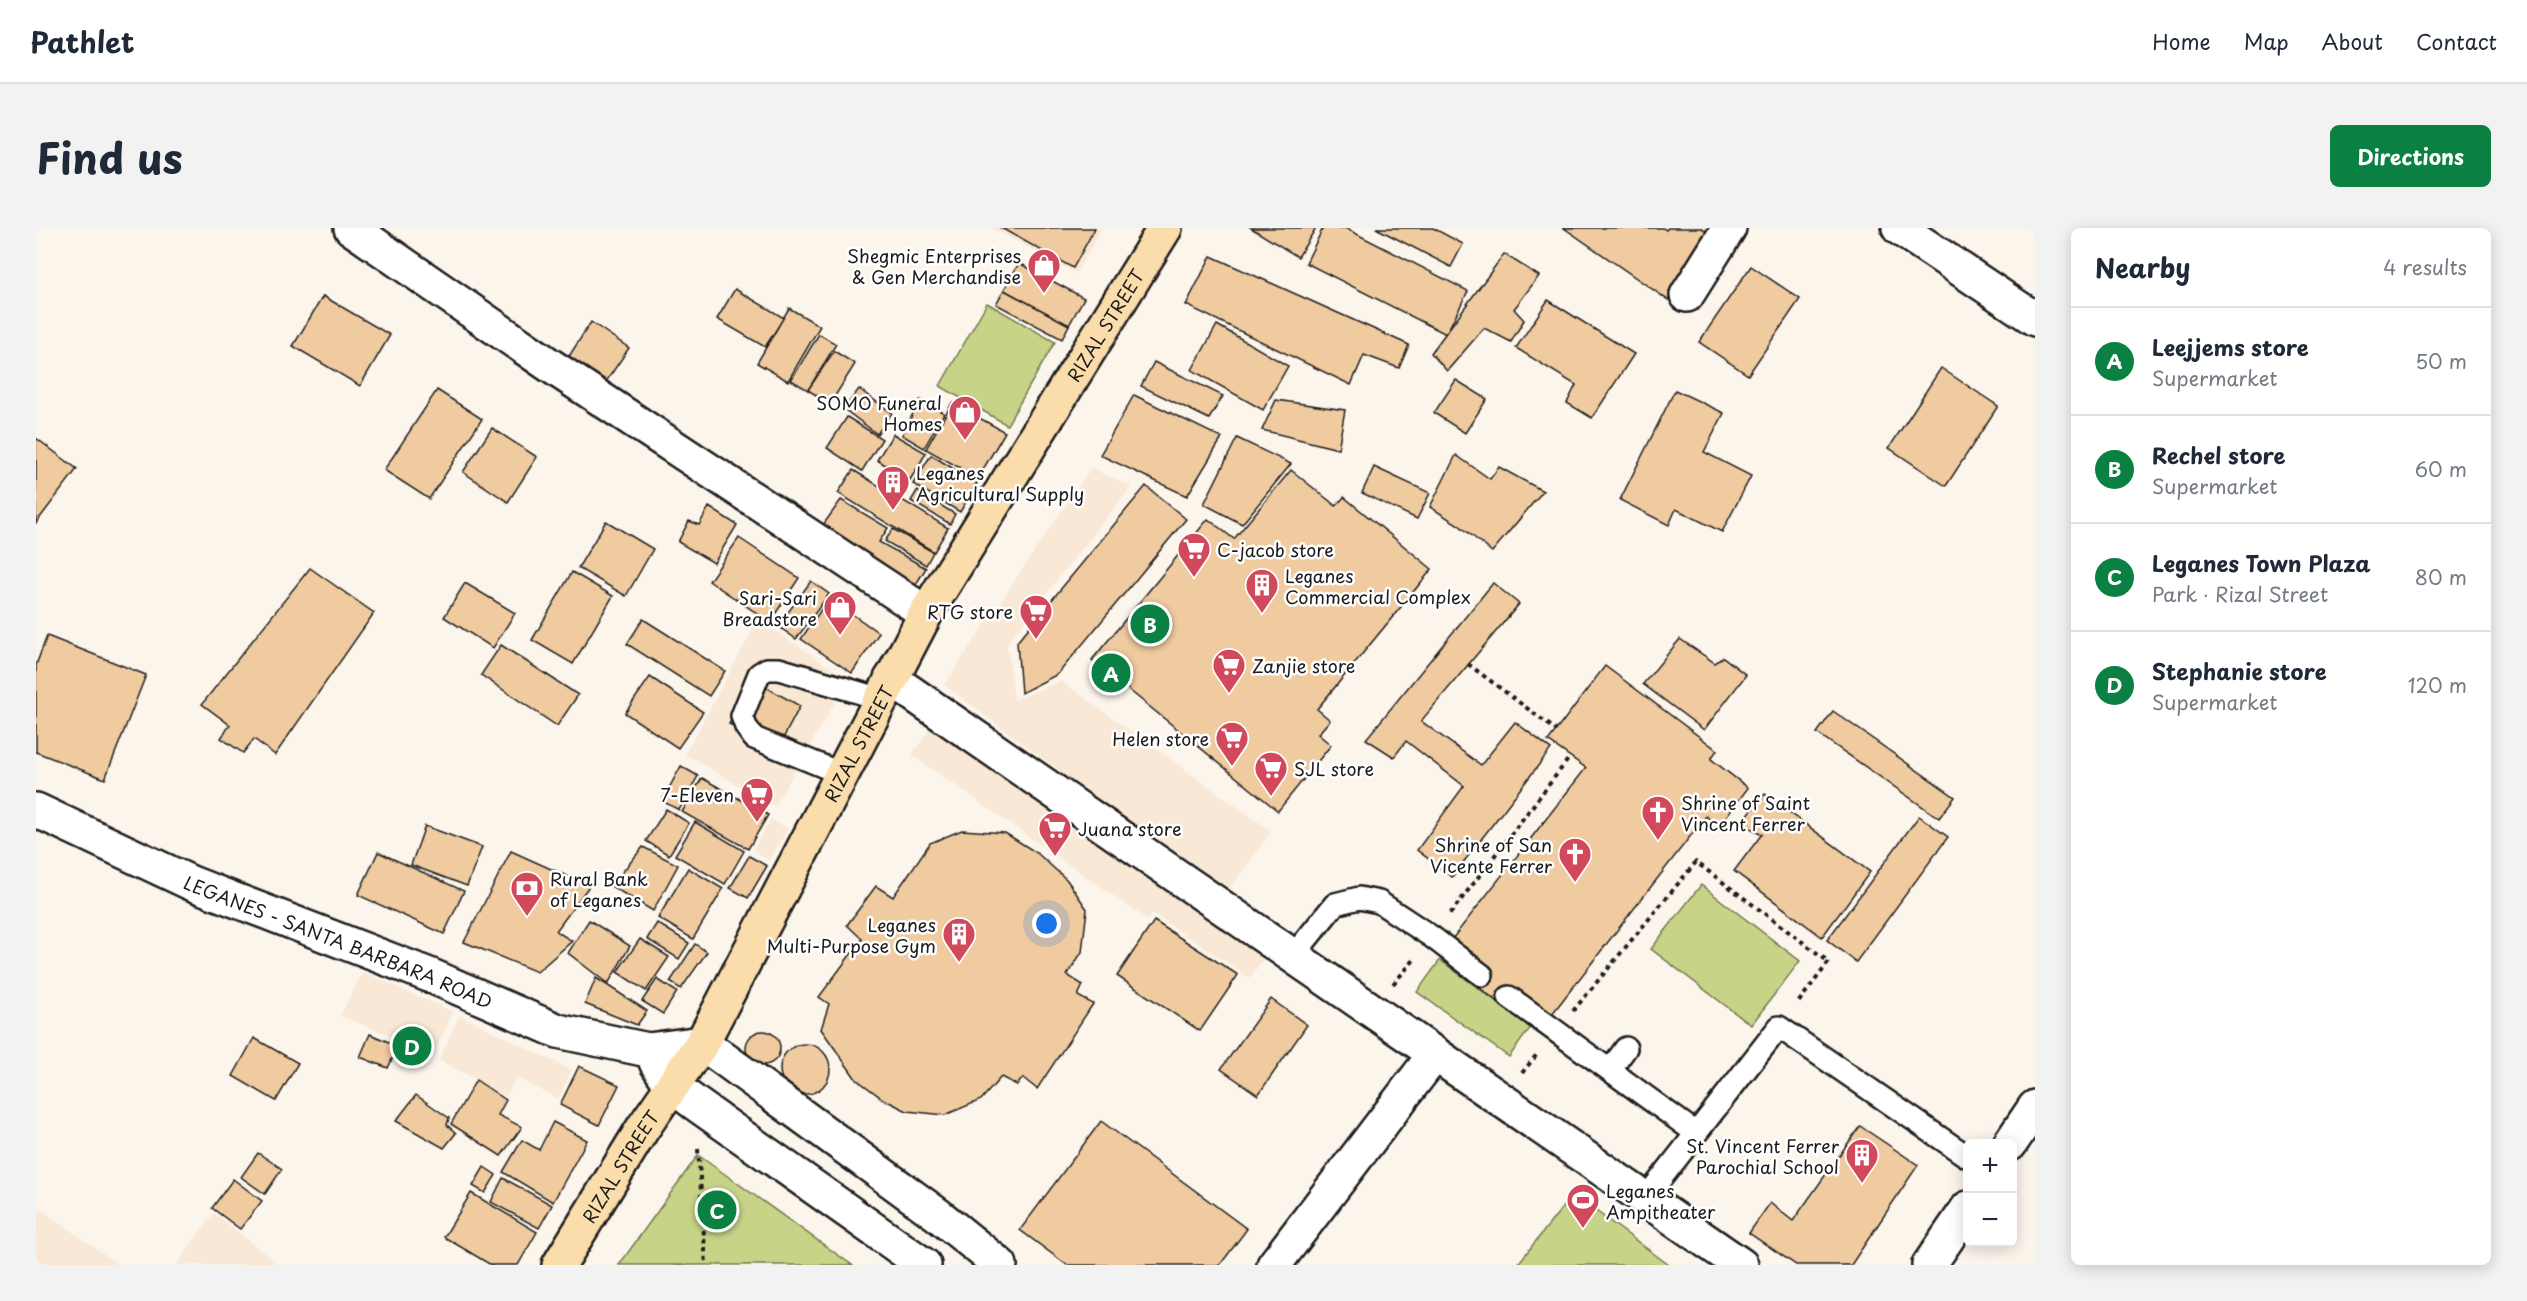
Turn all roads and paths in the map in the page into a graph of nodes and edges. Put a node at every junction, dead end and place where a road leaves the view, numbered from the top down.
1 (351, 228) edge
2 (1165, 228) edge
3 (1729, 228) edge
4 (1899, 228) edge
5 (1687, 295) dead end
6 (2035, 319) edge
7 (926, 613) junction
8 (1468, 664) dead end
9 (886, 689) junction
10 (1556, 730) dead end
11 (1570, 757) dead end
12 (842, 774) junction
13 (36, 810) edge
14 (1432, 937) junction
15 (1293, 956) junction
16 (1482, 975) dead end
17 (1509, 997) dead end
18 (1372, 1010) junction
19 (1779, 1027) junction
20 (1556, 1031) junction
21 (702, 1043) junction
22 (1626, 1048) dead end
23 (648, 1050) junction
24 (1435, 1054) junction
25 (1610, 1070) junction
26 (671, 1085) junction
27 (1500, 1099) junction
28 (2035, 1107) edge
29 (1696, 1133) junction
30 (2013, 1139) edge
31 (1963, 1153) edge
32 (698, 1155) dead end
33 (1645, 1199) junction
34 (1963, 1215) edge
35 (559, 1265) edge
36 (705, 1265) edge
37 (924, 1265) edge
38 (999, 1265) edge
39 (1274, 1265) edge
40 (1741, 1265) edge
41 (1929, 1265) edge

1 - 7 main road
2 - 7 main road, RIZAL STREET
3 - 5 main road
4 - 6 main road
7 - 9 main road, RIZAL STREET
8 - 10 path
9 - 12 main road, RIZAL STREET
9 - 12 lane
9 - 15 main road
11 - 14 path
12 - 21 main road, RIZAL STREET
13 - 23 main road, LEGANES - SANTA BARBARA ROAD
14 - 15 lane
14 - 16 lane
14 - 18 path
15 - 18 main road
17 - 20 lane
18 - 24 main road
19 - 20 path
19 - 29 lane
19 - 31 lane
20 - 25 lane
20 - 27 path
21 - 23 main road, LEGANES - SANTA BARBARA ROAD
21 - 26 main road, RIZAL STREET
21 - 38 main road
22 - 25 lane
23 - 26 main road
24 - 27 main road
24 - 39 main road
25 - 29 lane
26 - 35 main road, RIZAL STREET
26 - 37 main road
27 - 33 main road
28 - 30 main road
29 - 33 lane
32 - 36 path
33 - 40 main road
34 - 41 main road

